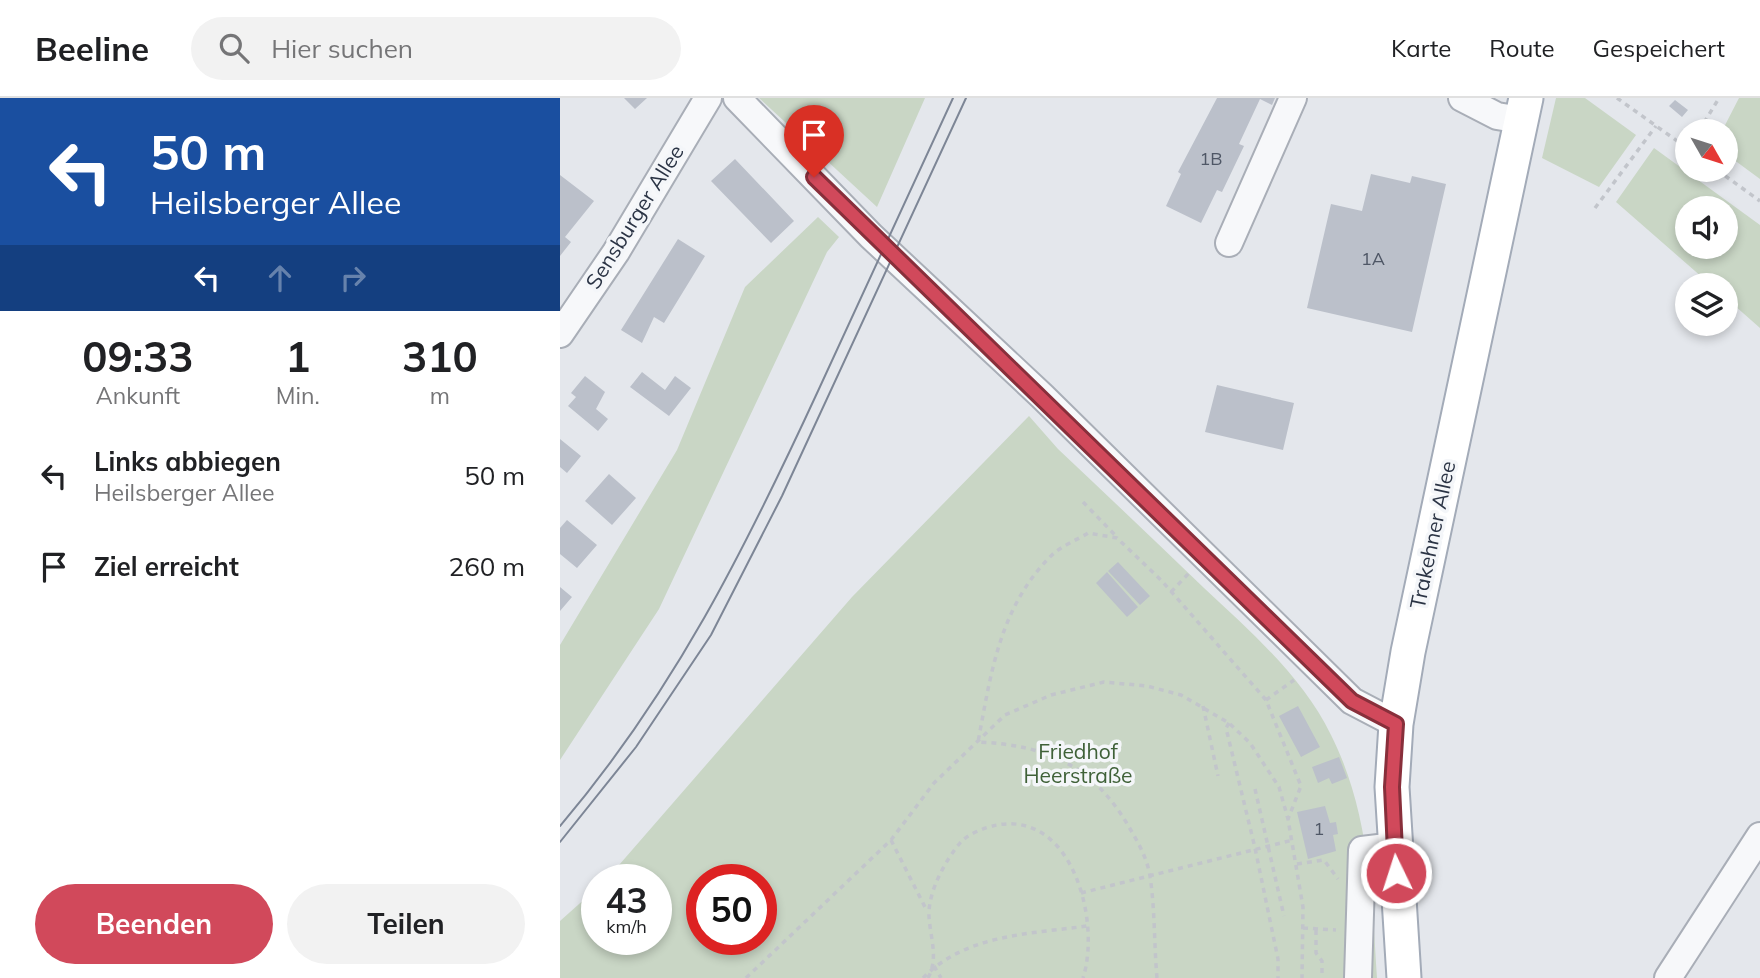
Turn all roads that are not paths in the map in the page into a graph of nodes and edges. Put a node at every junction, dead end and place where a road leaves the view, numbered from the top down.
1 (708, 98) edge
2 (737, 98) edge
3 (1293, 98) edge
4 (1462, 98) edge
5 (1524, 109) edge
6 (1229, 243) dead end
7 (560, 334) edge
8 (1396, 724) junction
9 (1760, 836) edge
10 (1395, 846) junction
11 (1358, 978) edge
12 (1404, 978) edge
13 (1668, 978) edge

1 - 7 street, Sensburger Allee
2 - 8 street
3 - 6 street
4 - 5 street
5 - 8 main road, Trakehner Allee
8 - 10 main road, Trakehner Allee
9 - 13 street
10 - 11 street
10 - 12 main road, Trakehner Allee

